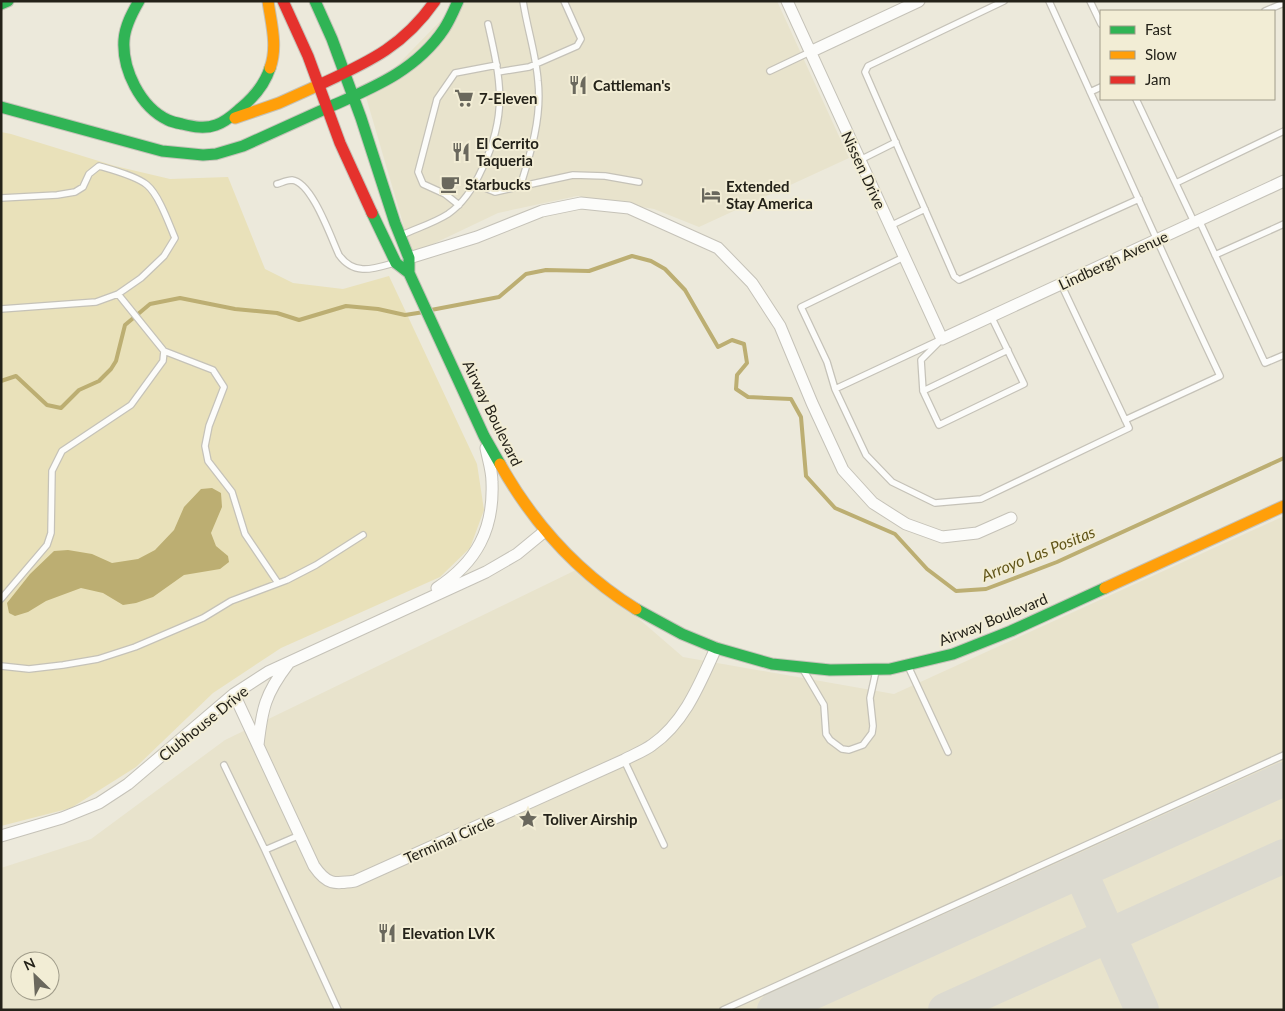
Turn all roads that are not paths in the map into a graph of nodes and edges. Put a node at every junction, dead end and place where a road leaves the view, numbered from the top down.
1 (8, 1) edge
2 (139, 1) edge
3 (268, 1) edge
4 (283, 1) edge
5 (315, 1) edge
6 (436, 1) edge
7 (458, 1) edge
8 (523, 1) edge
9 (564, 1) edge
10 (787, 1) edge
11 (919, 1) edge
12 (1004, 1) edge
13 (1049, 1) edge
14 (1090, 1) edge
15 (1284, 3) edge
16 (1, 4) edge
17 (1267, 10) edge
18 (1100, 22) edge
19 (488, 24) dead end
20 (810, 52) junction
21 (536, 64) junction
22 (497, 65) junction
23 (770, 71) dead end
24 (498, 72) junction
25 (344, 73) junction
26 (318, 85) junction
27 (1100, 87) edge
28 (1090, 92) junction
29 (353, 96) junction
30 (1136, 100) edge
31 (1, 107) edge
32 (327, 108) junction
33 (219, 124) junction
34 (1284, 131) edge
35 (896, 142) junction
36 (860, 160) junction
37 (1284, 181) edge
38 (639, 182) dead end
39 (1176, 183) junction
40 (277, 184) dead end
41 (475, 184) junction
42 (520, 187) junction
43 (1, 198) edge
44 (1139, 199) junction
45 (459, 205) junction
46 (925, 209) junction
47 (1197, 221) junction
48 (1284, 224) edge
49 (890, 226) junction
50 (400, 235) junction
51 (1156, 240) junction
52 (1215, 255) junction
53 (904, 257) junction
54 (408, 258) junction
55 (396, 263) junction
56 (409, 273) junction
57 (1061, 284) junction
58 (120, 297) junction
59 (1, 309) edge
60 (991, 316) junction
61 (942, 339) junction
62 (1008, 350) junction
63 (164, 351) junction
64 (1284, 355) edge
65 (835, 389) junction
66 (923, 391) junction
67 (1125, 420) junction
68 (484, 436) junction
69 (1284, 506) edge
70 (1011, 518) dead end
71 (545, 531) junction
72 (363, 535) dead end
73 (278, 583) junction
74 (1, 599) edge
75 (406, 608) junction
76 (716, 648) junction
77 (290, 661) junction
78 (908, 664) junction
79 (1, 666) edge
80 (802, 667) junction
81 (877, 669) junction
82 (234, 694) junction
83 (258, 745) junction
84 (948, 752) dead end
85 (1284, 755) edge
86 (624, 760) junction
87 (224, 765) dead end
88 (300, 835) junction
89 (1, 836) edge
90 (664, 845) dead end
91 (265, 850) junction
92 (338, 1010) edge
93 (723, 1010) edge

1 - 16 main road
2 - 33 main road
3 - 33 main road
4 - 26 main road, Airway Boulevard
5 - 25 main road, Airway Boulevard
6 - 25 main road
7 - 29 main road
8 - 21 lane
9 - 21 lane
10 - 20 street, Nissen Drive
11 - 20 street
12 - 35 lane
13 - 28 lane
14 - 18 lane
15 - 17 lane
19 - 22 lane
20 - 23 lane
20 - 36 street, Nissen Drive
21 - 24 lane
21 - 42 lane
22 - 24 lane
22 - 45 lane
24 - 41 lane
25 - 26 main road
25 - 29 main road, Airway Boulevard
26 - 32 main road, Airway Boulevard
26 - 33 main road
27 - 28 lane
28 - 44 lane
29 - 32 main road
29 - 50 main road, Airway Boulevard
30 - 39 lane
31 - 32 main road
32 - 55 main road, Airway Boulevard
34 - 39 lane
35 - 36 lane
35 - 46 lane
36 - 49 street, Nissen Drive
37 - 47 street, Lindbergh Avenue
38 - 42 lane
39 - 47 lane
40 - 55 lane
41 - 42 lane
41 - 45 lane
43 - 58 lane
44 - 46 lane
44 - 51 lane
45 - 50 lane
46 - 49 lane
47 - 51 street, Lindbergh Avenue
47 - 52 lane
48 - 52 lane
49 - 53 street, Nissen Drive
50 - 54 main road, Airway Boulevard
51 - 57 street, Lindbergh Avenue
51 - 67 lane
52 - 64 lane
53 - 61 street, Nissen Drive
53 - 65 lane
54 - 56 main road, Airway Boulevard
54 - 70 street
55 - 56 main road, Airway Boulevard
56 - 68 main road, Airway Boulevard
57 - 60 street, Lindbergh Avenue
57 - 67 lane
58 - 59 lane
58 - 63 lane
60 - 61 street, Lindbergh Avenue
60 - 62 lane
61 - 65 lane
61 - 66 lane
62 - 66 lane
62 - 66 lane
63 - 73 lane
63 - 74 lane
65 - 67 lane
68 - 71 main road, Airway Boulevard
68 - 75 street, Clubhouse Drive
69 - 78 main road, Airway Boulevard
71 - 75 street, Clubhouse Drive
71 - 76 main road, Airway Boulevard
72 - 73 lane
73 - 79 lane
75 - 77 street, Clubhouse Drive
76 - 80 main road, Airway Boulevard
76 - 86 street, Terminal Circle
77 - 82 street, Clubhouse Drive
77 - 83 street
78 - 81 main road, Airway Boulevard
78 - 84 lane
80 - 81 main road, Airway Boulevard
80 - 81 lane
82 - 83 street, Terminal Circle
82 - 89 street, Clubhouse Drive
83 - 88 street, Terminal Circle
85 - 93 lane
86 - 88 street, Terminal Circle
86 - 90 lane
87 - 91 lane
88 - 91 lane
91 - 92 lane

